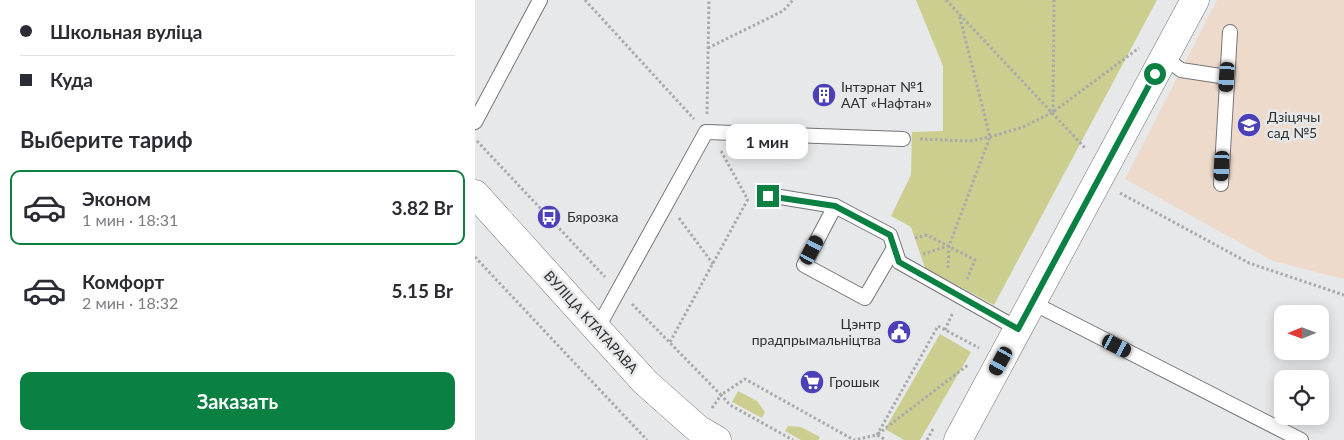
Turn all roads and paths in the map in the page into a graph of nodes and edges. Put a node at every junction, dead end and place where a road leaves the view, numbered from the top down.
1 (540, 0) edge
2 (585, 0) edge
3 (709, 0) edge
4 (793, 0) edge
5 (946, 0) edge
6 (1054, 0) edge
7 (1195, 0) edge
8 (958, 13) junction
9 (1230, 32) dead end
10 (709, 48) junction
11 (1153, 52) junction
12 (1227, 77) junction
13 (1053, 112) junction
14 (475, 122) edge
15 (706, 132) junction
16 (990, 137) junction
17 (475, 138) edge
18 (903, 139) joint
19 (1086, 150) dead end
20 (1221, 184) dead end
21 (1119, 192) dead end
22 (475, 194) edge
23 (768, 196) joint
24 (748, 200) junction
25 (667, 202) junction
26 (835, 206) junction
27 (949, 246) dead end
28 (894, 248) junction
29 (475, 257) edge
30 (713, 264) junction
31 (618, 290) junction
32 (1344, 295) edge
33 (1033, 303) junction
34 (597, 329) junction
35 (1018, 329) junction
36 (670, 342) junction
37 (979, 348) dead end
38 (971, 363) dead end
39 (721, 395) junction
40 (877, 435) junction
41 (647, 440) edge
42 (715, 440) edge
43 (793, 440) edge
44 (854, 440) edge
45 (886, 440) edge
46 (958, 440) edge
47 (1301, 440) edge

1 - 14 lane
2 - 15 path
3 - 10 path
4 - 10 path
5 - 8 path
6 - 13 path
7 - 11 street
8 - 13 path
8 - 16 path
9 - 12 lane
10 - 15 path
11 - 12 lane
11 - 13 path
11 - 33 street
12 - 20 lane
13 - 16 path
13 - 19 path
15 - 18 lane
15 - 24 path
15 - 25 lane
16 - 18 path
16 - 27 path
17 - 31 path
21 - 32 path
22 - 34 street, ВУЛІЦА КТАТАРАВА
23 - 24 path
23 - 26 lane
24 - 30 path
25 - 30 path
25 - 31 lane
26 - 28 lane
26 - 28 lane
28 - 35 lane
29 - 41 path
30 - 36 path
31 - 34 lane
31 - 36 path
33 - 35 street
33 - 47 lane
34 - 42 street, ВУЛІЦА КТАТАРАВА
35 - 46 street
36 - 39 path
37 - 40 path
38 - 40 path
39 - 43 path
39 - 44 path
40 - 44 path
40 - 45 path

